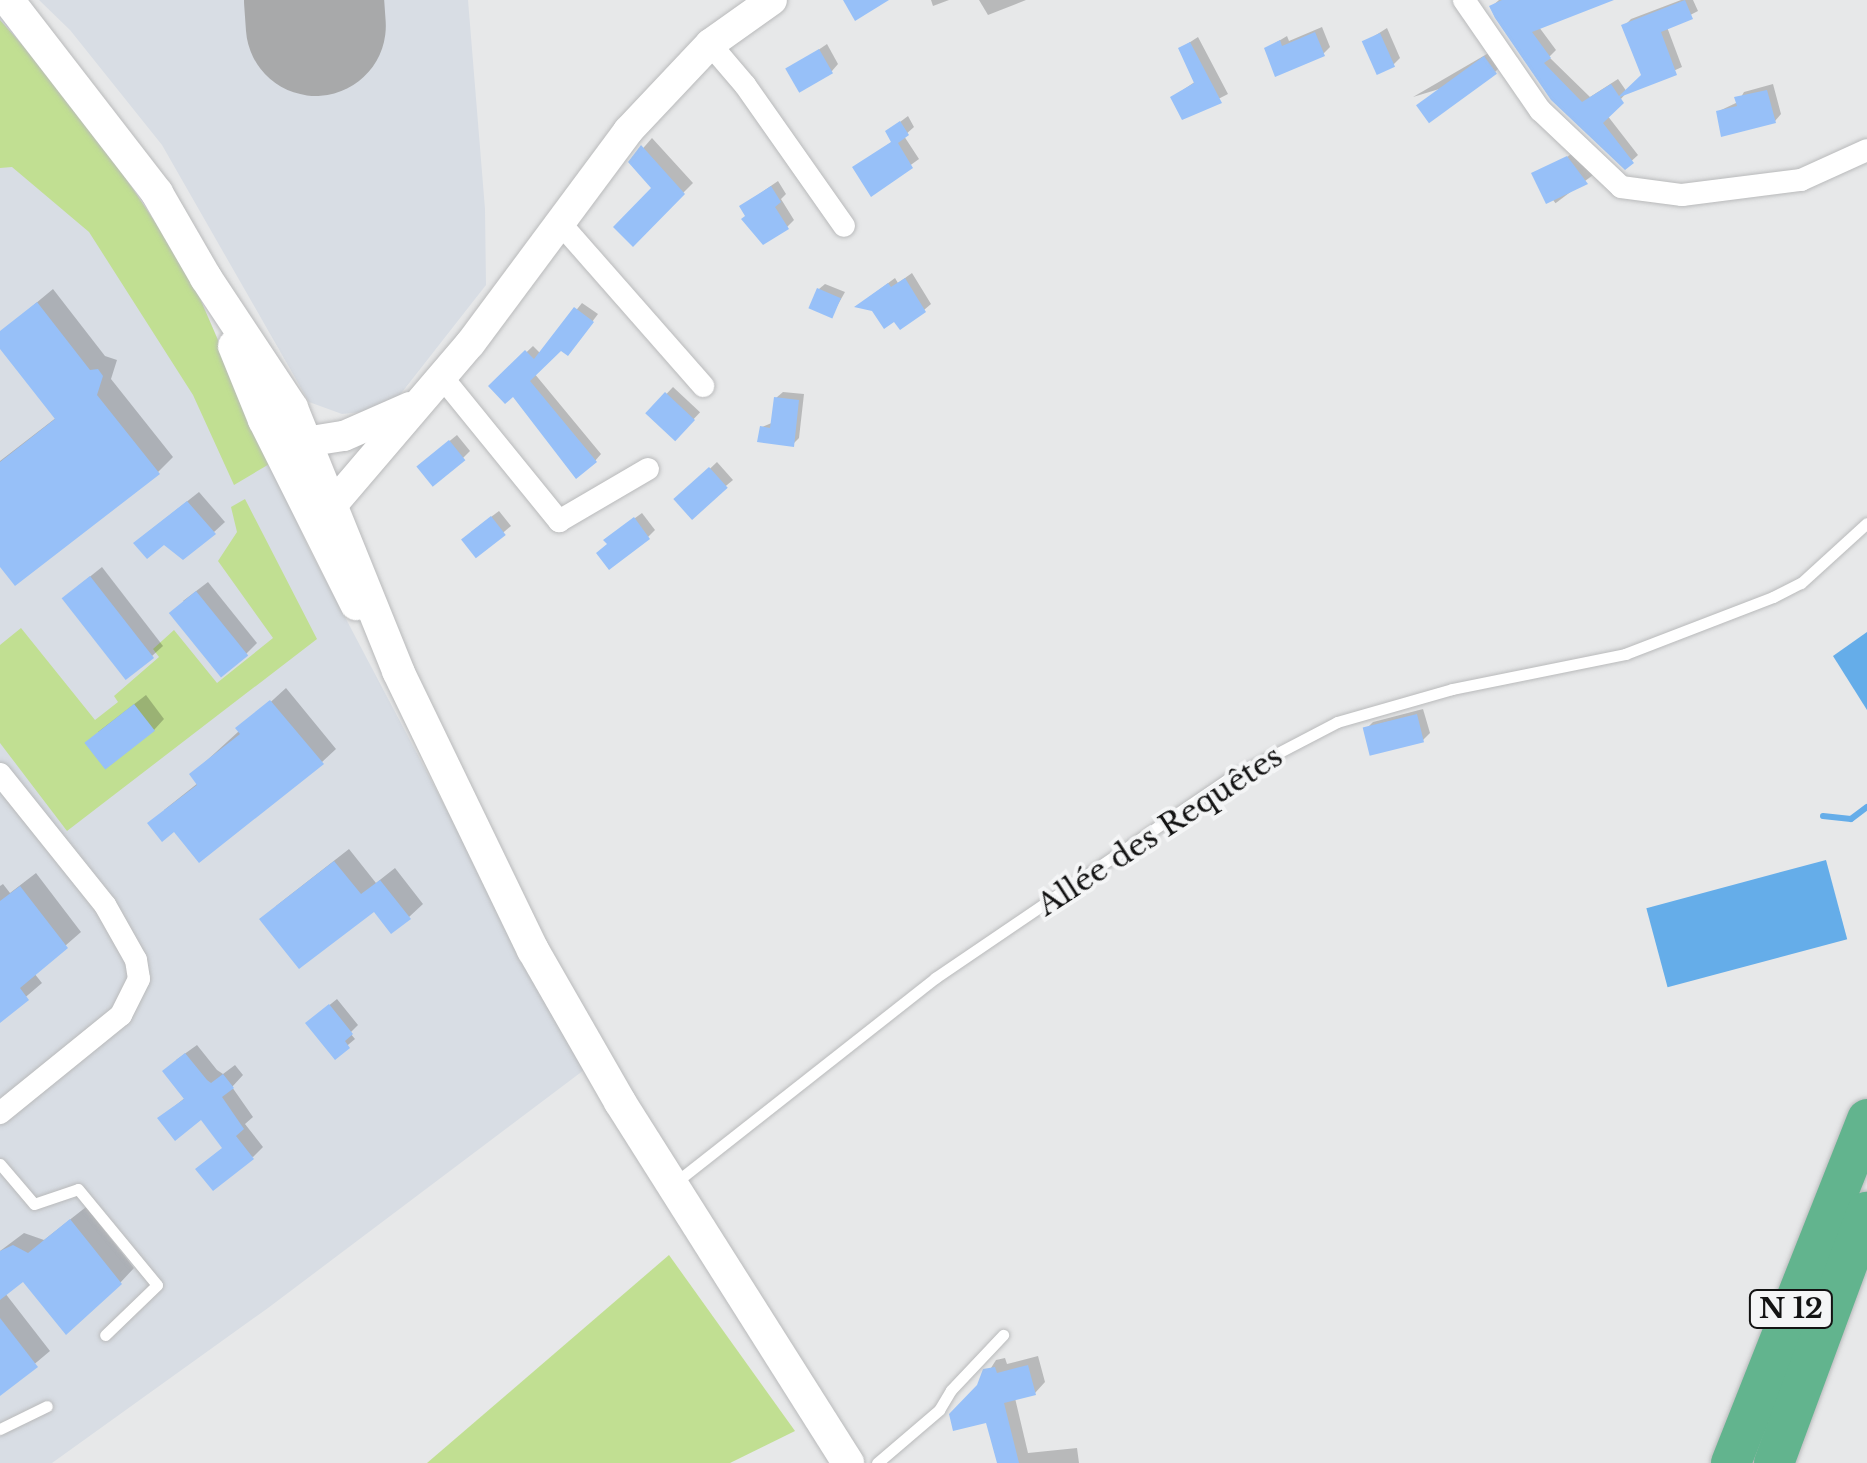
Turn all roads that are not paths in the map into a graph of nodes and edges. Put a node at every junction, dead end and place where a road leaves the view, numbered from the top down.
1 (772, 0) edge
2 (1464, 0) edge
3 (11, 8) edge
4 (710, 44) junction
5 (1867, 150) edge
6 (560, 223) junction
7 (844, 226) dead end
8 (206, 278) junction
9 (442, 377) junction
10 (703, 386) dead end
11 (418, 404) junction
12 (272, 436) junction
13 (305, 442) junction
14 (648, 470) dead end
15 (334, 503) junction
16 (1867, 523) edge
17 (398, 671) junction
18 (0, 774) edge
19 (0, 1113) edge
20 (1867, 1119) edge
21 (0, 1164) edge
22 (673, 1185) junction
23 (1867, 1212) edge
24 (1003, 1335) dead end
25 (105, 1336) dead end
26 (47, 1406) dead end
27 (0, 1429) edge
28 (848, 1463) edge
29 (877, 1463) edge
30 (1731, 1463) edge
31 (1774, 1463) edge

1 - 4 street
2 - 5 street
3 - 8 main road
4 - 6 street
4 - 7 street
6 - 9 street
6 - 10 street
8 - 12 main road
8 - 13 main road
9 - 11 street
9 - 14 street
11 - 13 street
11 - 15 street
12 - 15 main road
12 - 17 main road
13 - 15 main road
15 - 17 main road
16 - 22 lane, Allée des Requêtes
17 - 22 main road
18 - 19 street
20 - 30 highway, N 12
21 - 25 lane
22 - 28 main road
23 - 31 highway, N 12
24 - 29 lane
26 - 27 lane

